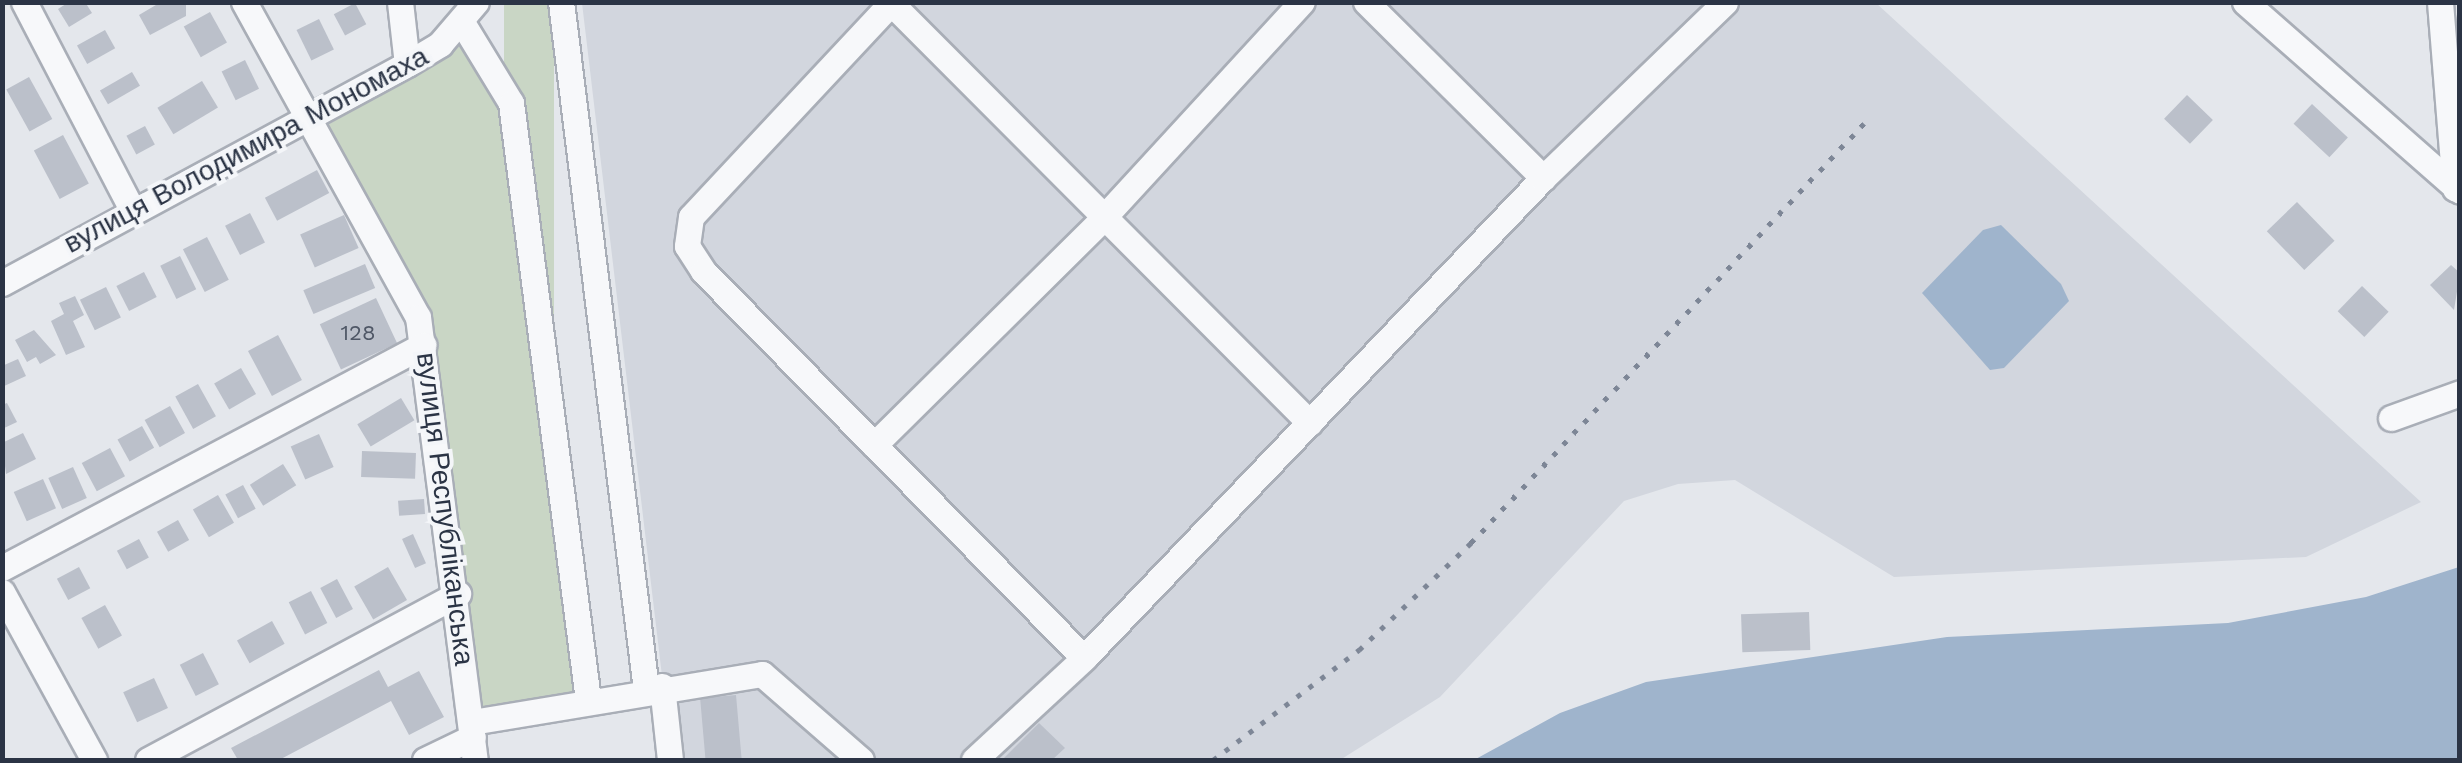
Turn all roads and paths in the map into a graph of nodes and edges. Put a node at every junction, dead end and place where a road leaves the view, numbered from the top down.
1 (24, 2) edge
2 (244, 2) edge
3 (400, 2) edge
4 (561, 2) edge
5 (1302, 2) edge
6 (1366, 2) edge
7 (1725, 2) edge
8 (2245, 2) edge
9 (2440, 2) edge
10 (892, 3) edge
11 (469, 13) edge
12 (407, 64) junction
13 (306, 117) junction
14 (1543, 178) junction
15 (2457, 189) edge
16 (133, 211) junction
17 (1104, 217) junction
18 (2, 282) edge
19 (424, 345) junction
20 (2460, 393) edge
21 (2390, 418) dead end
22 (1310, 423) junction
23 (874, 445) junction
24 (2, 568) edge
25 (2, 592) edge
26 (458, 594) junction
27 (1084, 658) junction
28 (654, 688) junction
29 (588, 700) junction
30 (473, 740) edge
31 (94, 760) edge
32 (148, 760) edge
33 (425, 760) edge
34 (670, 760) edge
35 (861, 760) edge
36 (974, 760) edge

1 - 16 street
2 - 13 street, вулиця Республіканська
3 - 12 street
4 - 28 street
5 - 17 street
6 - 14 street
7 - 14 street
8 - 15 street
9 - 15 street
10 - 17 street
10 - 23 street
11 - 12 street, вулиця Володимира Мономаха
11 - 29 street
12 - 13 street, вулиця Володимира Мономаха
13 - 16 street, вулиця Володимира Мономаха
13 - 19 street, вулиця Республіканська
14 - 22 street
16 - 18 street, вулиця Володимира Мономаха
17 - 22 street
17 - 23 street
19 - 24 street
19 - 26 street, вулиця Республіканська
20 - 21 street
22 - 27 street
23 - 27 street
25 - 31 street
26 - 30 street, вулиця Республіканська
26 - 32 street
27 - 36 street
28 - 29 street
28 - 34 street
28 - 35 street
29 - 30 street
30 - 33 street

